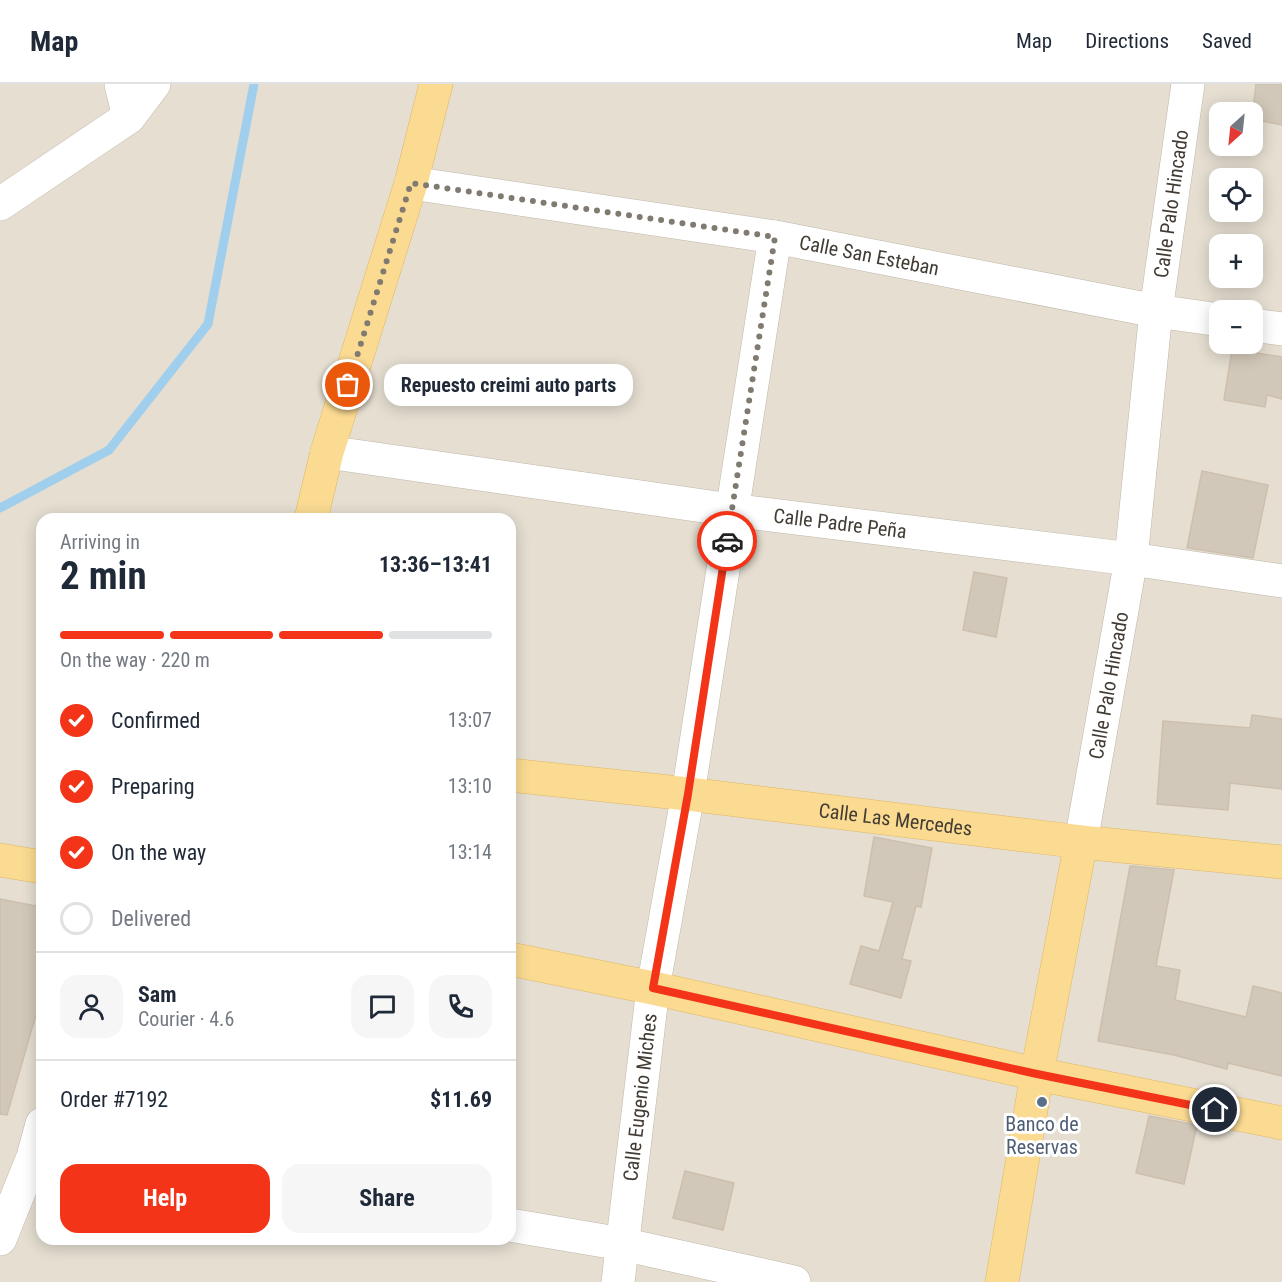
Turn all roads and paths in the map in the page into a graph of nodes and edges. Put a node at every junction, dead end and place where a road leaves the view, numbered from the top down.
1 (121, 84) edge
2 (154, 84) edge
3 (436, 84) edge
4 (1188, 84) edge
5 (129, 117) junction
6 (411, 183) junction
7 (0, 204) edge
8 (775, 237) junction
9 (1156, 311) junction
10 (1209, 318) edge
11 (1263, 326) edge
12 (1282, 329) edge
13 (327, 452) junction
14 (732, 510) junction
15 (312, 513) edge
16 (1131, 559) junction
17 (1282, 581) edge
18 (516, 776) edge
19 (688, 794) junction
20 (1081, 843) junction
21 (0, 860) edge
22 (1282, 862) edge
23 (36, 866) edge
24 (516, 960) edge
25 (653, 988) junction
26 (1037, 1074) junction
27 (1282, 1124) edge
28 (36, 1162) edge
29 (516, 1227) edge
30 (0, 1239) edge
31 (621, 1244) junction
32 (618, 1282) edge
33 (794, 1282) edge
34 (1002, 1282) edge

1 - 5 street
2 - 5 street
3 - 6 main road
4 - 9 street, Calle Palo Hincado
5 - 7 street
6 - 8 street, Calle San Esteban
6 - 13 main road
8 - 9 street, Calle San Esteban
8 - 14 street, Calle Eugenio Miches
9 - 10 street, Calle San Esteban
9 - 16 street, Calle Palo Hincado
11 - 12 street
13 - 14 street, Calle Padre Peña
13 - 15 main road
14 - 16 street, Calle Padre Peña
14 - 19 street, Calle Eugenio Miches
16 - 17 street, Calle Padre Peña
16 - 20 street, Calle Palo Hincado
18 - 19 main road, Calle Las Mercedes
19 - 20 main road, Calle Las Mercedes
19 - 25 street, Calle Eugenio Miches
20 - 22 main road, Calle Las Mercedes
20 - 26 main road, Calle Palo Hincado
21 - 23 main road
24 - 25 main road
25 - 26 main road
25 - 31 street, Calle Eugenio Miches
26 - 27 main road
26 - 34 main road, Calle Palo Hincado
28 - 30 street
29 - 31 street
31 - 32 street, Calle Eugenio Miches
31 - 33 street

